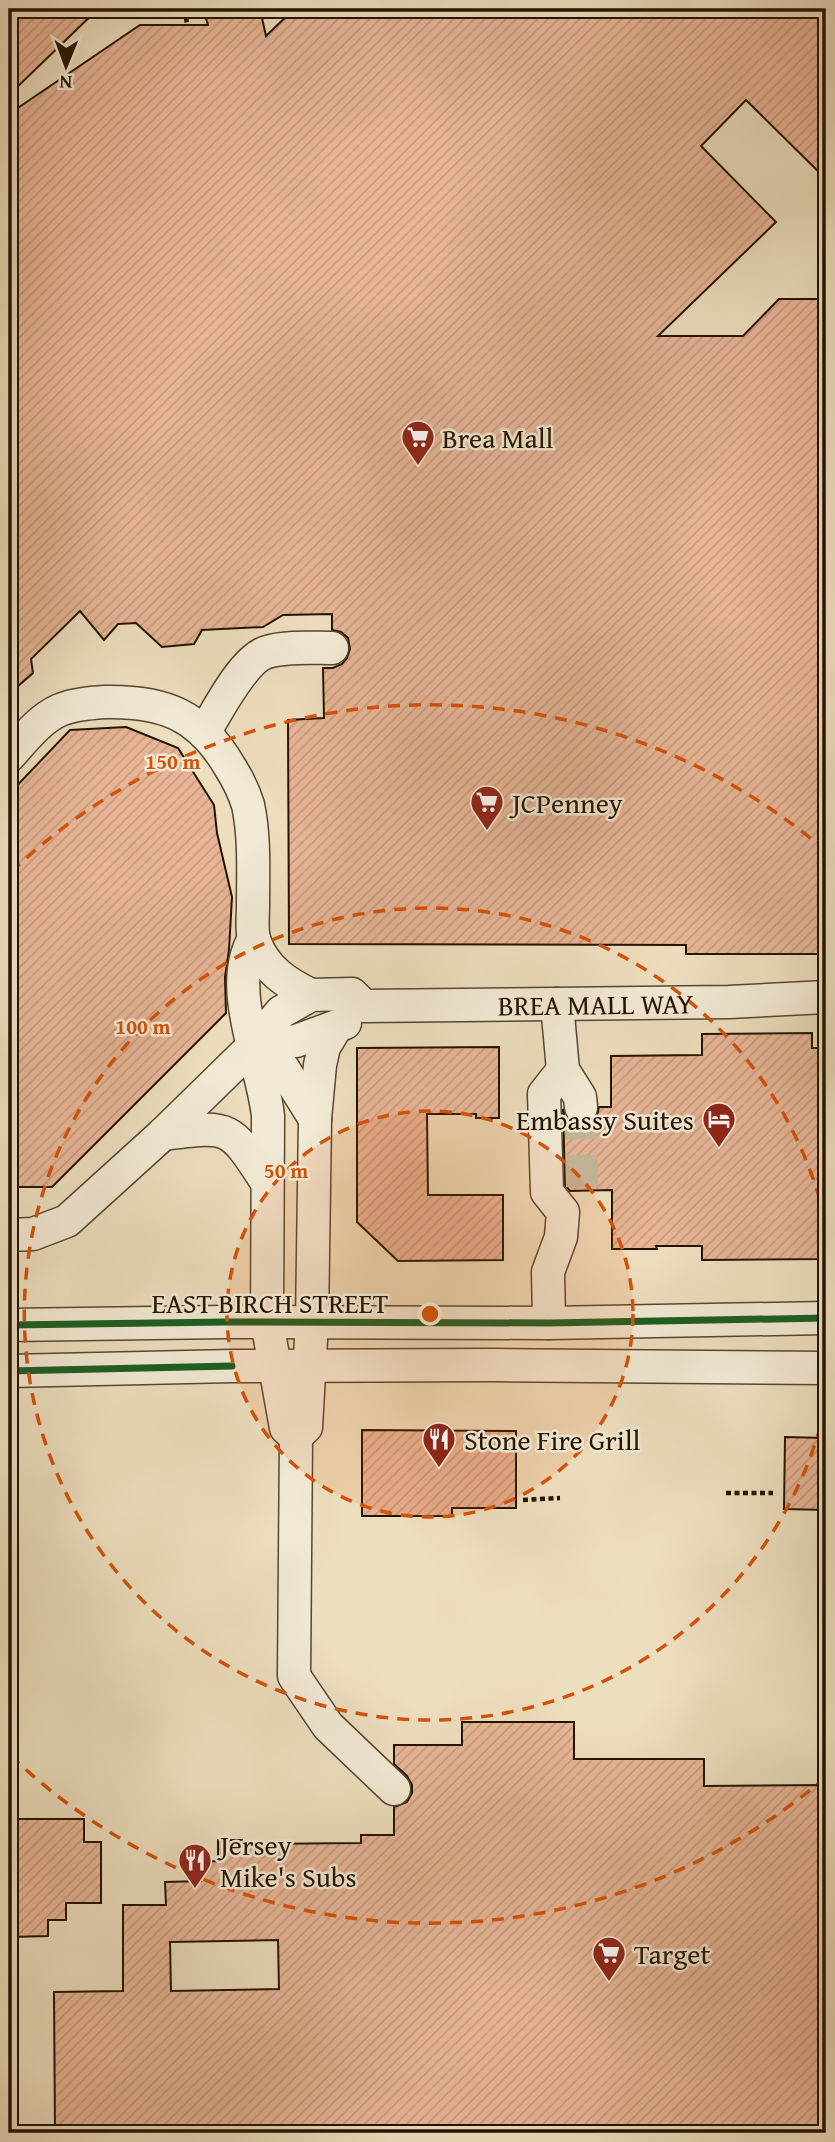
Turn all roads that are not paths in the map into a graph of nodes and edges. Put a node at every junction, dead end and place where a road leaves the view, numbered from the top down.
1 (332, 648) dead end
2 (204, 733) junction
3 (9, 756) edge
4 (254, 939) junction
5 (311, 995) junction
6 (826, 997) edge
7 (557, 1004) junction
8 (364, 1006) junction
9 (336, 1027) junction
10 (251, 1048) junction
11 (563, 1070) junction
12 (581, 1107) tunnel mouth
13 (315, 1119) junction
14 (163, 1134) junction
15 (266, 1181) junction
16 (9, 1235) edge
17 (826, 1318) edge
18 (267, 1322) junction
19 (312, 1322) junction
20 (549, 1323) junction
21 (9, 1325) edge
22 (310, 1366) junction
23 (275, 1367) junction
24 (826, 1368) edge
25 (9, 1371) edge
26 (296, 1437) junction
27 (394, 1789) dead end

1 - 2 street
2 - 3 street
2 - 4 street
4 - 5 street
4 - 10 street
5 - 8 street, BREA MALL WAY
5 - 10 street, BREA MALL WAY
6 - 7 street, BREA MALL WAY
7 - 8 street, BREA MALL WAY
7 - 11 street
8 - 9 street
9 - 10 street
9 - 13 street
10 - 13 street
10 - 14 street, BREA MALL WAY
10 - 15 street
11 - 12 street
11 - 20 street
13 - 19 street
14 - 15 street
14 - 16 street, BREA MALL WAY
15 - 18 street
17 - 20 street, EAST BIRCH STREET
18 - 19 street, EAST BIRCH STREET
18 - 21 street, EAST BIRCH STREET
18 - 23 street
19 - 20 street, EAST BIRCH STREET
19 - 22 street
22 - 23 street
22 - 24 street
22 - 26 street
23 - 25 street
23 - 26 street
26 - 27 street

